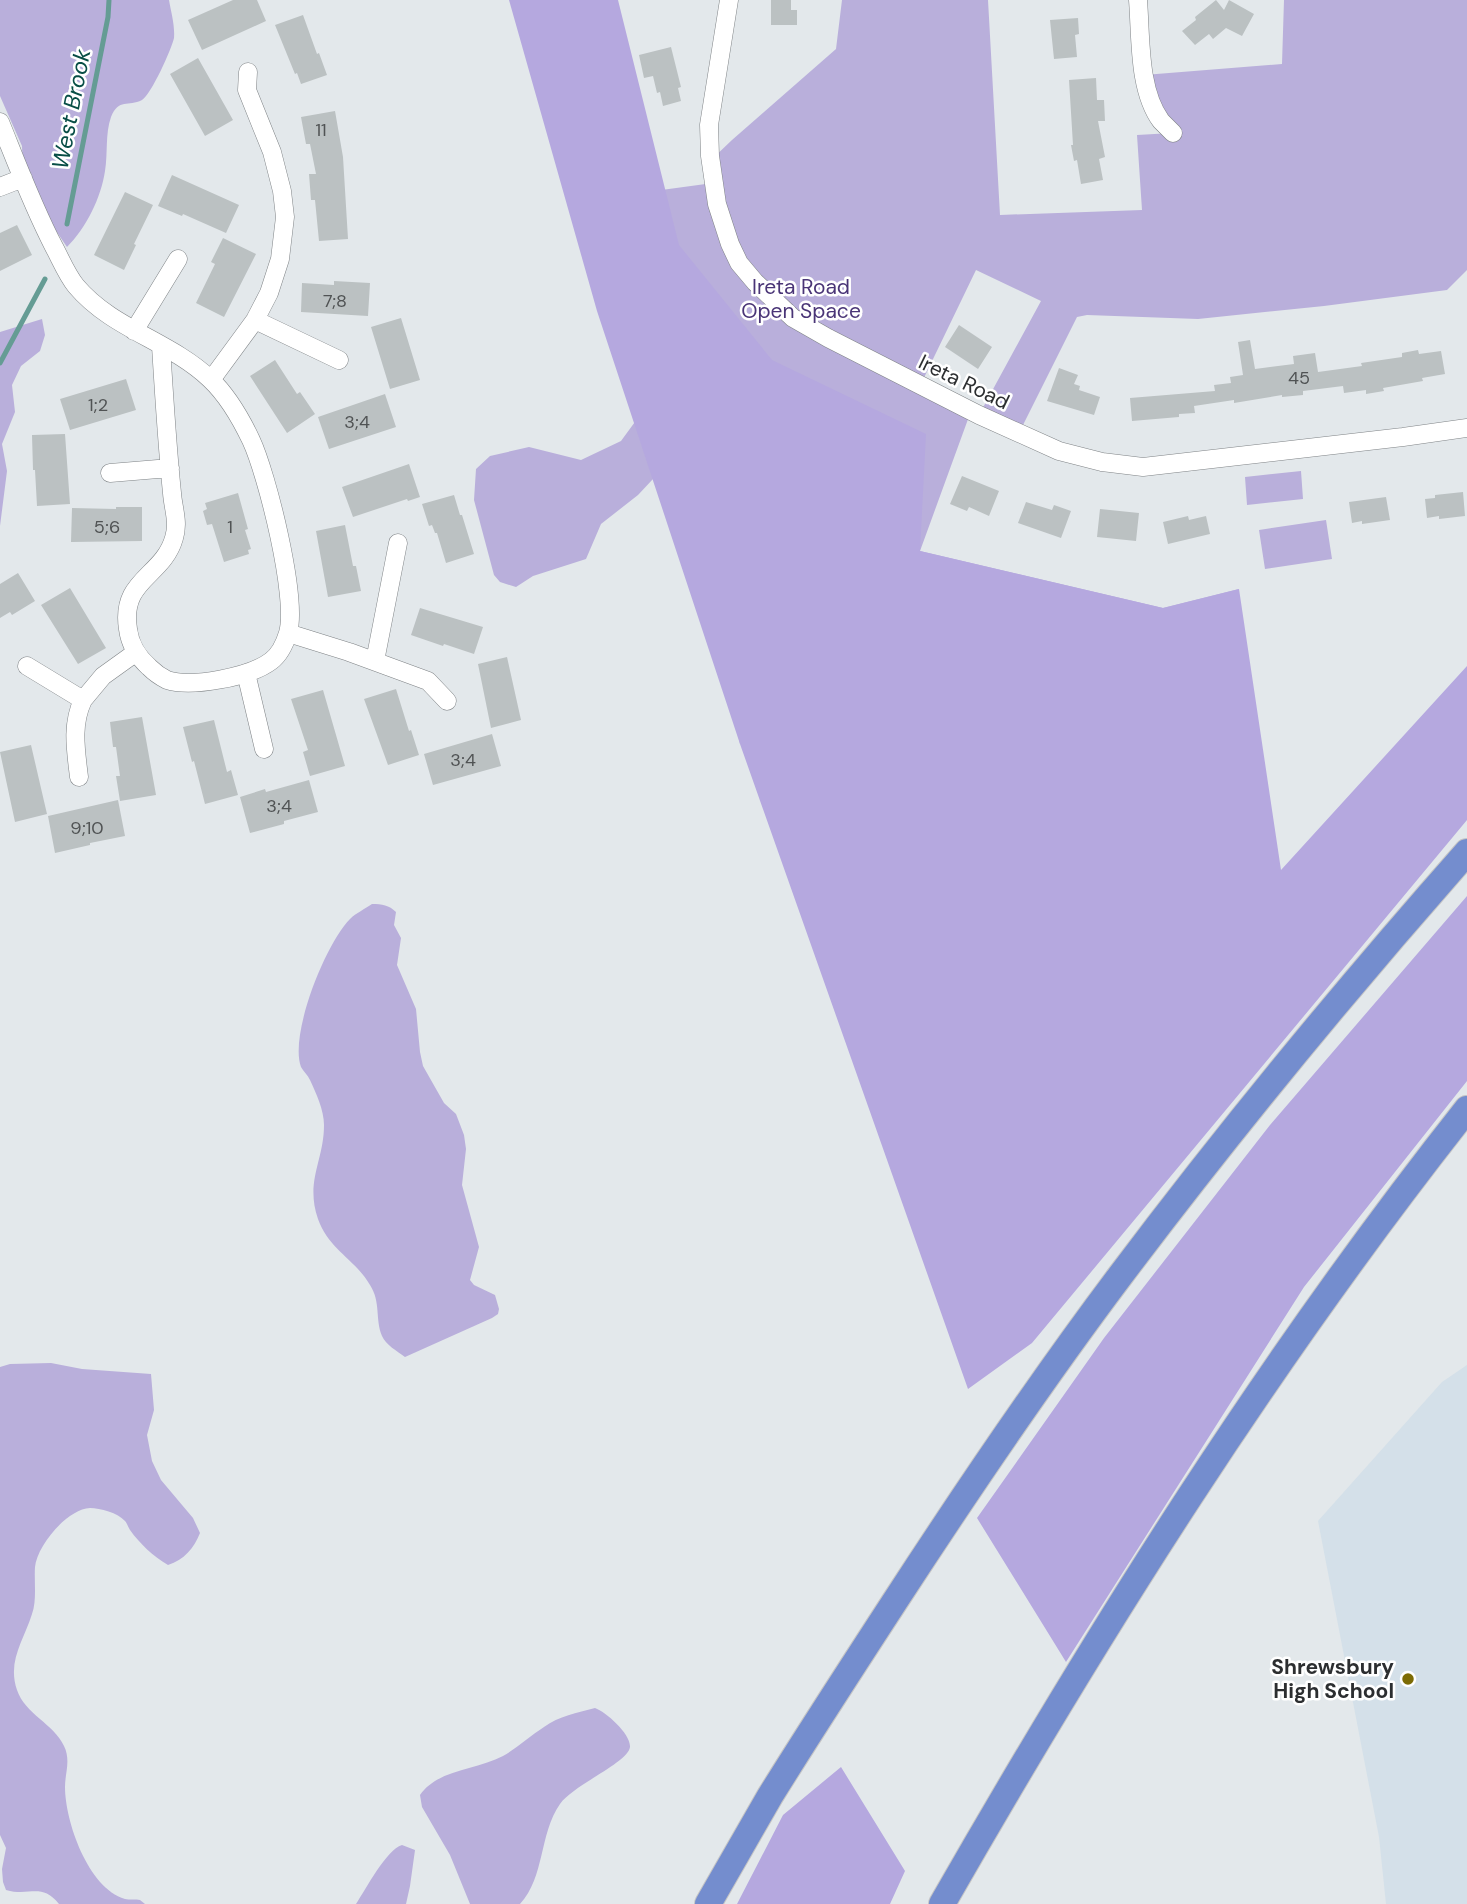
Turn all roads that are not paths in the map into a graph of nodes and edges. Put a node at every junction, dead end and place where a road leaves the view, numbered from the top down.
1 (729, 0) edge
2 (1138, 0) edge
3 (248, 72) dead end
4 (0, 122) edge
5 (1173, 133) dead end
6 (23, 178) junction
7 (0, 187) edge
8 (178, 259) dead end
9 (255, 320) junction
10 (134, 331) junction
11 (161, 346) junction
12 (339, 360) dead end
13 (211, 380) junction
14 (1467, 428) edge
15 (170, 468) junction
16 (110, 473) dead end
17 (398, 543) dead end
18 (288, 633) junction
19 (135, 653) junction
20 (375, 661) junction
21 (27, 666) dead end
22 (247, 673) junction
23 (83, 700) junction
24 (446, 701) dead end
25 (264, 749) dead end
26 (79, 777) dead end
27 (1467, 852) edge
28 (1467, 1109) edge
29 (708, 1904) edge
30 (942, 1904) edge

1 - 14 street, Ireta Road
2 - 5 street
3 - 9 street
4 - 6 street
6 - 7 street
6 - 10 street
8 - 10 street
9 - 12 street
9 - 13 street
10 - 11 street
11 - 13 street
11 - 15 street
13 - 18 street
15 - 16 street
15 - 19 street
17 - 20 street
18 - 20 street
18 - 22 street
19 - 22 street
19 - 23 street
20 - 24 street
21 - 23 street
22 - 25 street
23 - 26 street
27 - 29 highway
28 - 30 highway

